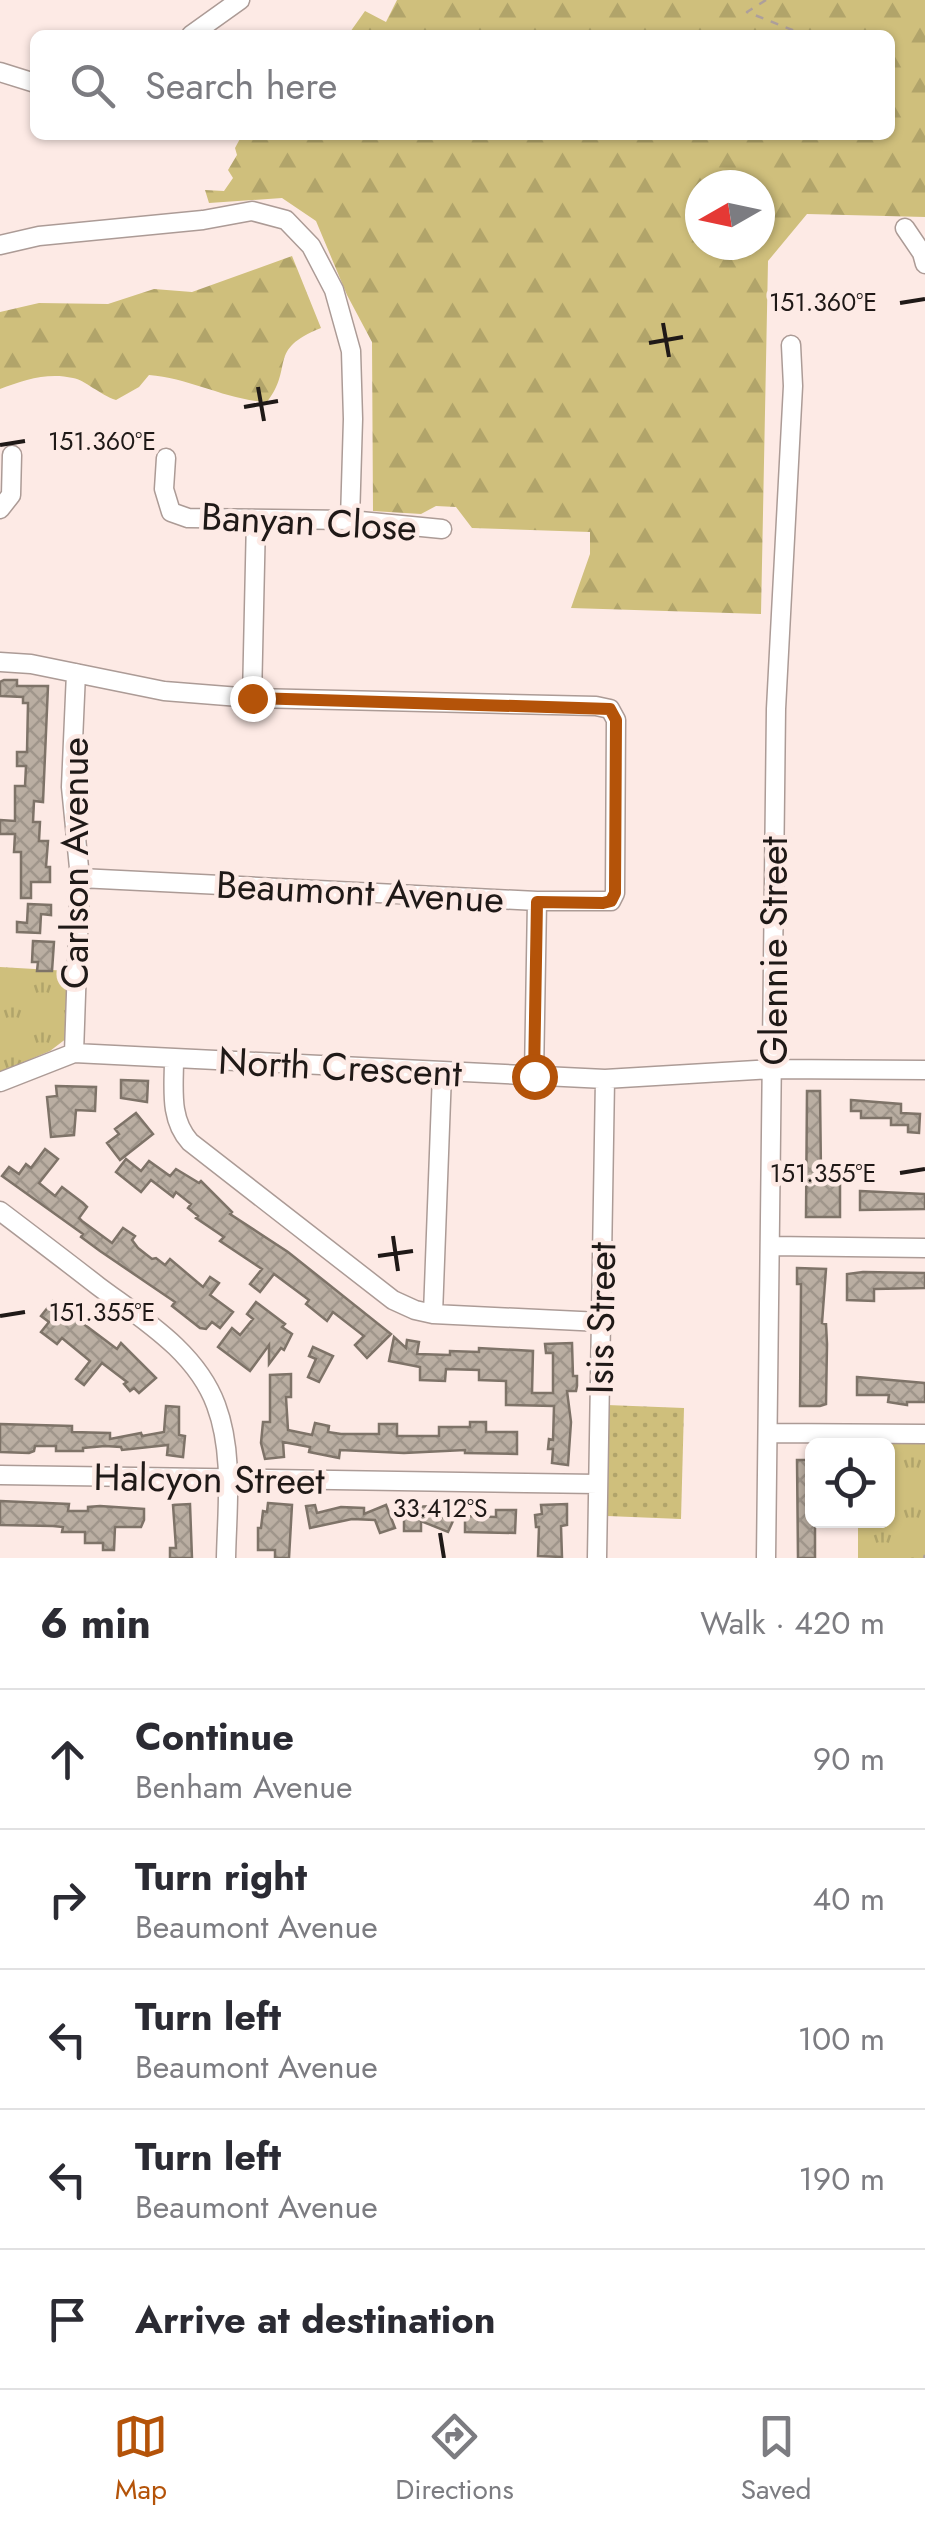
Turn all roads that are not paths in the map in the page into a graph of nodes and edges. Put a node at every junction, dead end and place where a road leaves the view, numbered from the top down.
1 (240, 0) edge
2 (198, 30) edge
3 (0, 72) edge
4 (30, 81) edge
5 (905, 228) dead end
6 (0, 245) edge
7 (925, 264) edge
8 (791, 345) dead end
9 (12, 455) dead end
10 (166, 458) dead end
11 (0, 508) edge
12 (256, 519) junction
13 (350, 520) junction
14 (442, 530) dead end
15 (0, 662) edge
16 (76, 673) junction
17 (252, 698) junction
18 (80, 878) junction
19 (537, 902) junction
20 (74, 1053) junction
21 (174, 1059) junction
22 (773, 1069) junction
23 (925, 1070) edge
24 (442, 1073) junction
25 (534, 1076) junction
26 (606, 1079) junction
27 (0, 1082) edge
28 (0, 1211) edge
29 (771, 1246) junction
30 (925, 1248) edge
31 (433, 1314) junction
32 (602, 1322) junction
33 (768, 1434) junction
34 (925, 1434) edge
35 (0, 1475) edge
36 (228, 1480) junction
37 (598, 1484) junction
38 (226, 1558) edge
39 (597, 1558) edge
40 (766, 1558) edge

1 - 2 street
3 - 4 street
5 - 7 street
6 - 13 street
8 - 22 street, Glennie Street
9 - 11 street
10 - 12 street, Banyan Close
12 - 13 street, Banyan Close
12 - 17 street
13 - 14 street, Banyan Close
15 - 16 street, Beaumont Avenue
16 - 17 street, Beaumont Avenue
16 - 18 street, Carlson Avenue
17 - 19 street, Beaumont Avenue
18 - 19 street, Beaumont Avenue
18 - 20 street, Carlson Avenue
19 - 25 street
20 - 21 street, North Crescent
20 - 27 street, North Crescent
21 - 24 street, North Crescent
21 - 31 street
22 - 23 street, North Crescent
22 - 26 street, North Crescent
22 - 29 street, Glennie Street
24 - 25 street, North Crescent
24 - 31 street
25 - 26 street, North Crescent
26 - 32 street, Isis Street
28 - 36 street
29 - 30 street
29 - 33 street, Glennie Street
31 - 32 street
32 - 37 street, Isis Street
33 - 34 street
33 - 40 street, Glennie Street
35 - 36 street, Halcyon Street
36 - 37 street, Halcyon Street
36 - 38 street
37 - 39 street, Isis Street

